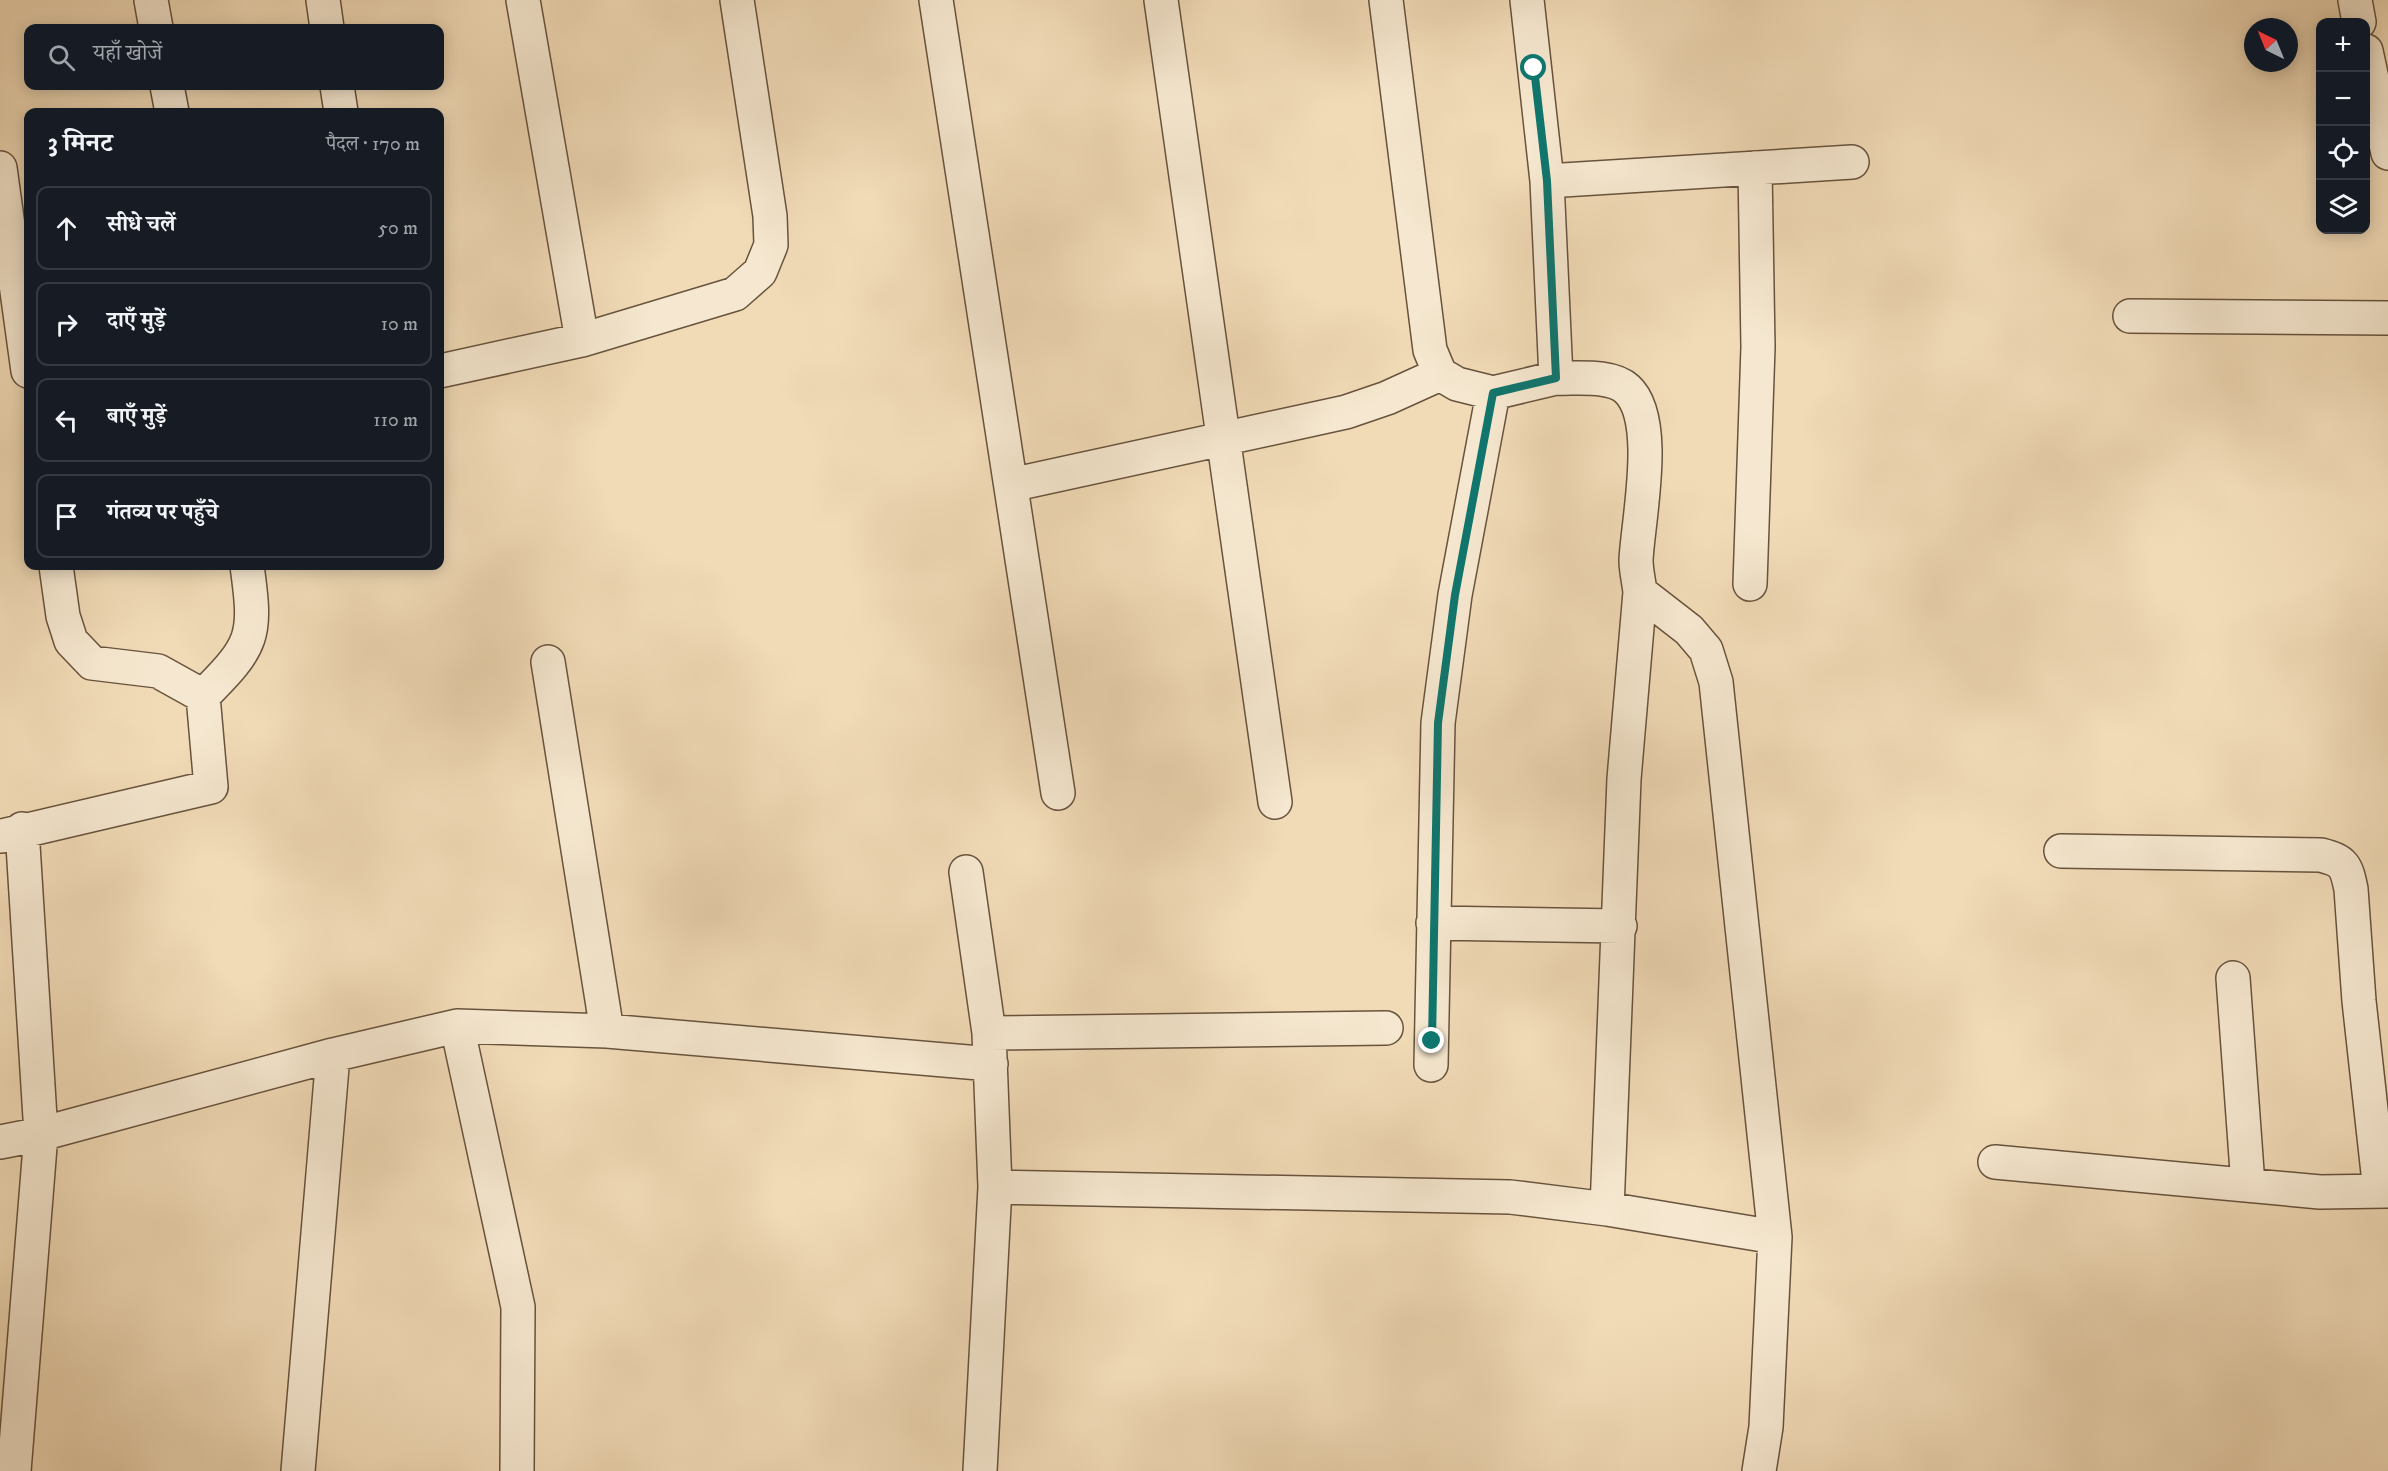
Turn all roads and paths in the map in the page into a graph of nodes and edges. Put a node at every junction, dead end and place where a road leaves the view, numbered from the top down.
1 (151, 0) edge
2 (323, 0) edge
3 (523, 0) edge
4 (737, 0) edge
5 (936, 0) edge
6 (1161, 0) edge
7 (1386, 0) edge
8 (1527, 0) edge
9 (2355, 0) edge
10 (2359, 18) edge
11 (155, 24) edge
12 (326, 24) edge
13 (2370, 70) edge
14 (168, 90) edge
15 (338, 90) edge
16 (170, 108) edge
17 (340, 108) edge
18 (2388, 153) edge
19 (1852, 162) dead end
20 (0, 168) edge
21 (1755, 168) junction
22 (1547, 181) junction
23 (2130, 316) dead end
24 (2388, 318) edge
25 (582, 340) junction
26 (24, 342) edge
27 (444, 370) edge
28 (1440, 374) junction
29 (1556, 378) junction
30 (1493, 393) junction
31 (1224, 439) junction
32 (1011, 485) junction
33 (57, 570) edge
34 (248, 570) edge
35 (1750, 584) dead end
36 (1640, 592) junction
37 (548, 662) dead end
38 (203, 696) junction
39 (1058, 793) dead end
40 (1275, 802) dead end
41 (11, 833) edge
42 (2061, 851) dead end
43 (966, 872) dead end
44 (1433, 923) junction
45 (1620, 926) junction
46 (2233, 978) dead end
47 (457, 1026) junction
48 (1386, 1028) dead end
49 (607, 1031) junction
50 (990, 1048) junction
51 (333, 1055) junction
52 (1431, 1065) dead end
53 (41, 1134) junction
54 (0, 1142) edge
55 (1995, 1162) dead end
56 (2248, 1185) junction
57 (995, 1187) junction
58 (2384, 1191) edge
59 (1607, 1209) junction
60 (1775, 1237) junction
61 (14, 1471) edge
62 (298, 1471) edge
63 (517, 1471) edge
64 (980, 1471) edge
65 (1759, 1471) edge

1 - 11 street
2 - 12 street
3 - 25 street
4 - 25 street
5 - 32 street
6 - 31 street
7 - 28 street
8 - 22 street
9 - 10 street
13 - 18 street
14 - 16 street
15 - 17 street
19 - 21 street
20 - 26 street
21 - 22 street
21 - 35 street
22 - 29 street
23 - 24 street
25 - 27 street
28 - 30 street
28 - 31 street
29 - 30 street
29 - 36 street
30 - 44 street
31 - 32 street
31 - 40 street
32 - 39 street
33 - 38 street
34 - 38 street
36 - 45 street
36 - 60 street
37 - 49 street
38 - 41 street
41 - 53 street
42 - 58 street
43 - 50 street
44 - 45 street
44 - 52 street
45 - 59 street
46 - 56 street
47 - 49 street
47 - 51 street
47 - 63 street
48 - 50 street
49 - 50 street
50 - 57 street
51 - 53 street
51 - 62 street
53 - 54 street
53 - 61 street
55 - 56 street
56 - 58 street
57 - 59 street
57 - 64 street
59 - 60 street
60 - 65 street

